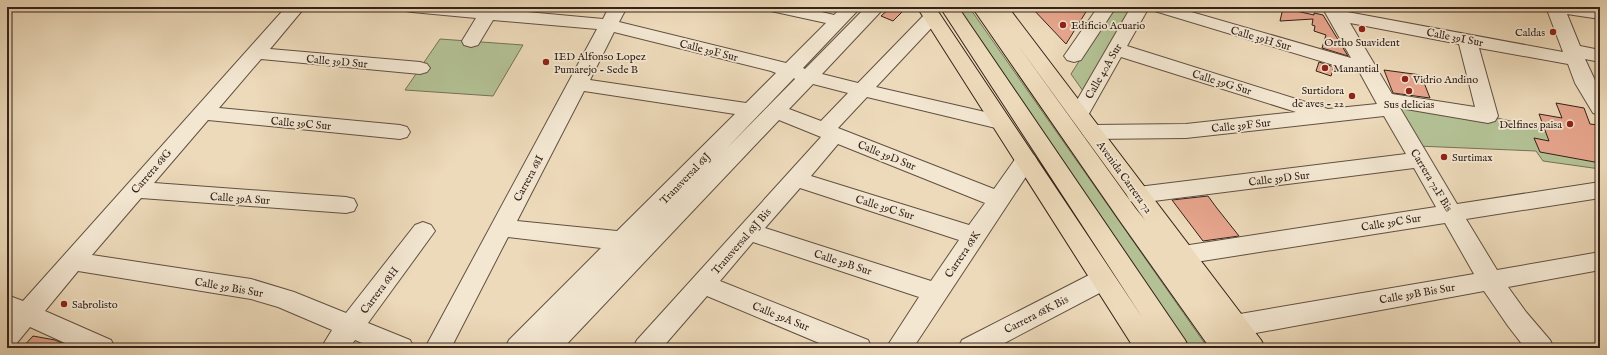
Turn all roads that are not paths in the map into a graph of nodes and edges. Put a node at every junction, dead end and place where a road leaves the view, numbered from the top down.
1 (296, 7) edge
2 (412, 7) edge
3 (777, 7) edge
4 (876, 7) edge
5 (981, 7) edge
6 (999, 7) edge
7 (1107, 7) edge
8 (1140, 7) edge
9 (1155, 7) edge
10 (1557, 7) edge
11 (936, 10) edge
12 (1328, 10) edge
13 (488, 14) junction
14 (845, 14) edge
15 (1600, 14) edge
16 (613, 16) edge
17 (1467, 39) junction
18 (471, 41) dead end
19 (1116, 49) junction
20 (255, 53) junction
21 (1574, 55) junction
22 (1074, 56) dead end
23 (1600, 56) edge
24 (988, 65) junction
25 (420, 68) dead end
26 (1367, 70) junction
27 (799, 74) junction
28 (577, 84) junction
29 (862, 90) junction
30 (985, 99) junction
31 (1387, 104) junction
32 (1600, 108) edge
33 (751, 110) junction
34 (776, 111) junction
35 (202, 113) junction
36 (1079, 114) junction
37 (1329, 115) junction
38 (1000, 122) junction
39 (400, 132) dead end
40 (830, 132) junction
41 (1092, 132) junction
42 (1026, 160) junction
43 (1420, 160) junction
44 (796, 179) junction
45 (134, 190) junction
46 (1600, 190) edge
47 (999, 200) junction
48 (346, 205) dead end
49 (1133, 205) junction
50 (1452, 213) junction
51 (501, 228) junction
52 (423, 231) dead end
53 (749, 232) junction
54 (975, 236) junction
55 (623, 241) junction
56 (1183, 254) junction
57 (1600, 260) edge
58 (72, 261) junction
59 (1102, 280) junction
60 (1490, 280) junction
61 (703, 284) junction
62 (936, 293) junction
63 (16, 310) edge
64 (350, 327) junction
65 (7, 336) edge
66 (1230, 337) edge
67 (102, 348) edge
68 (334, 348) edge
69 (401, 348) edge
70 (438, 348) edge
71 (518, 348) edge
72 (546, 348) edge
73 (646, 348) edge
74 (859, 348) edge
75 (899, 348) edge
76 (971, 348) edge
77 (1148, 348) edge
78 (1176, 348) edge
79 (1252, 348) edge
80 (1541, 348) edge

1 - 20 street, Carrera 68G
2 - 13 street, Calle 39F Sur
3 - 14 street
4 - 27 street, Transversal 68J
5 - 49 highway, Avenida Carrera 72
6 - 36 highway, Avenida Carrera 72
7 - 22 street
8 - 19 street, Calle 40A Sur
9 - 26 street, Calle 39H Sur
10 - 15 street
10 - 21 street
11 - 24 highway
11 - 29 street, Transversal 68J Bis
11 - 30 highway
12 - 17 street, Calle 39I Sur
12 - 26 street, Carrera 72F Bis
13 - 16 street, Calle 39F Sur
13 - 18 street
14 - 27 street, Transversal 68J
16 - 27 street, Calle 39F Sur
16 - 28 street, Carrera 68I
17 - 21 street, Calle 39I Sur
17 - 31 street, Calle 39F Sur
19 - 36 street, Calle 40A Sur
19 - 37 street, Calle 39G Sur
20 - 25 street, Calle 39D Sur
20 - 35 street, Carrera 68G
21 - 23 street, Calle 39I Sur
21 - 32 street
24 - 30 highway
24 - 78 highway
26 - 31 street, Carrera 72F Bis
27 - 29 street, Calle 39F Sur
27 - 33 street, Transversal 68J
27 - 34 street, Transversal 68J
28 - 33 street
28 - 51 street, Carrera 68I
29 - 38 street, Calle 39F Sur
29 - 40 street, Transversal 68J Bis
30 - 38 highway
31 - 37 street, Calle 39F Sur
31 - 43 street, Carrera 72F Bis
33 - 55 street, Transversal 68J
34 - 40 street, Calle 39D Sur
34 - 72 street, Transversal 68J
35 - 39 street, Calle 39C Sur
35 - 45 street, Carrera 68G
36 - 41 highway, Avenida Carrera 72
37 - 41 street, Calle 39F Sur
38 - 42 highway
40 - 44 street, Transversal 68J Bis
40 - 47 street, Calle 39D Sur
41 - 49 highway, Avenida Carrera 72
42 - 47 street, Carrera 68K
42 - 59 highway
43 - 49 street, Calle 39D Sur
43 - 50 street, Carrera 72F Bis
44 - 53 street, Transversal 68J Bis
44 - 54 street, Calle 39C Sur
45 - 48 street, Calle 39A Sur
45 - 58 street, Carrera 68G
46 - 50 street, Calle 39C Sur
47 - 54 street, Carrera 68K
49 - 56 highway, Avenida Carrera 72
49 - 66 highway, Avenida Carrera 72
50 - 56 street, Calle 39C Sur
50 - 60 street, Carrera 72F Bis
51 - 55 street
51 - 70 street, Carrera 68I
52 - 64 street, Carrera 68H
53 - 61 street, Transversal 68J Bis
53 - 62 street, Calle 39B Sur
54 - 62 street, Carrera 68K
55 - 71 street, Transversal 68J
56 - 66 highway, Avenida Carrera 72
57 - 60 street, Calle 39B Bis Sur
58 - 63 street, Carrera 68G
58 - 64 street, Calle 39 Bis Sur
59 - 76 street, Carrera 68K Bis
59 - 77 highway
60 - 66 street, Calle 39B Bis Sur
60 - 80 street, Carrera 72F Bis
61 - 73 street, Transversal 68J Bis
61 - 74 street, Calle 39A Sur
62 - 75 street, Carrera 68K
63 - 65 street, Carrera 68G
63 - 67 street
64 - 68 street, Carrera 68H
64 - 69 street, Calle 39 Bis Sur
66 - 79 highway, Avenida Carrera 72

